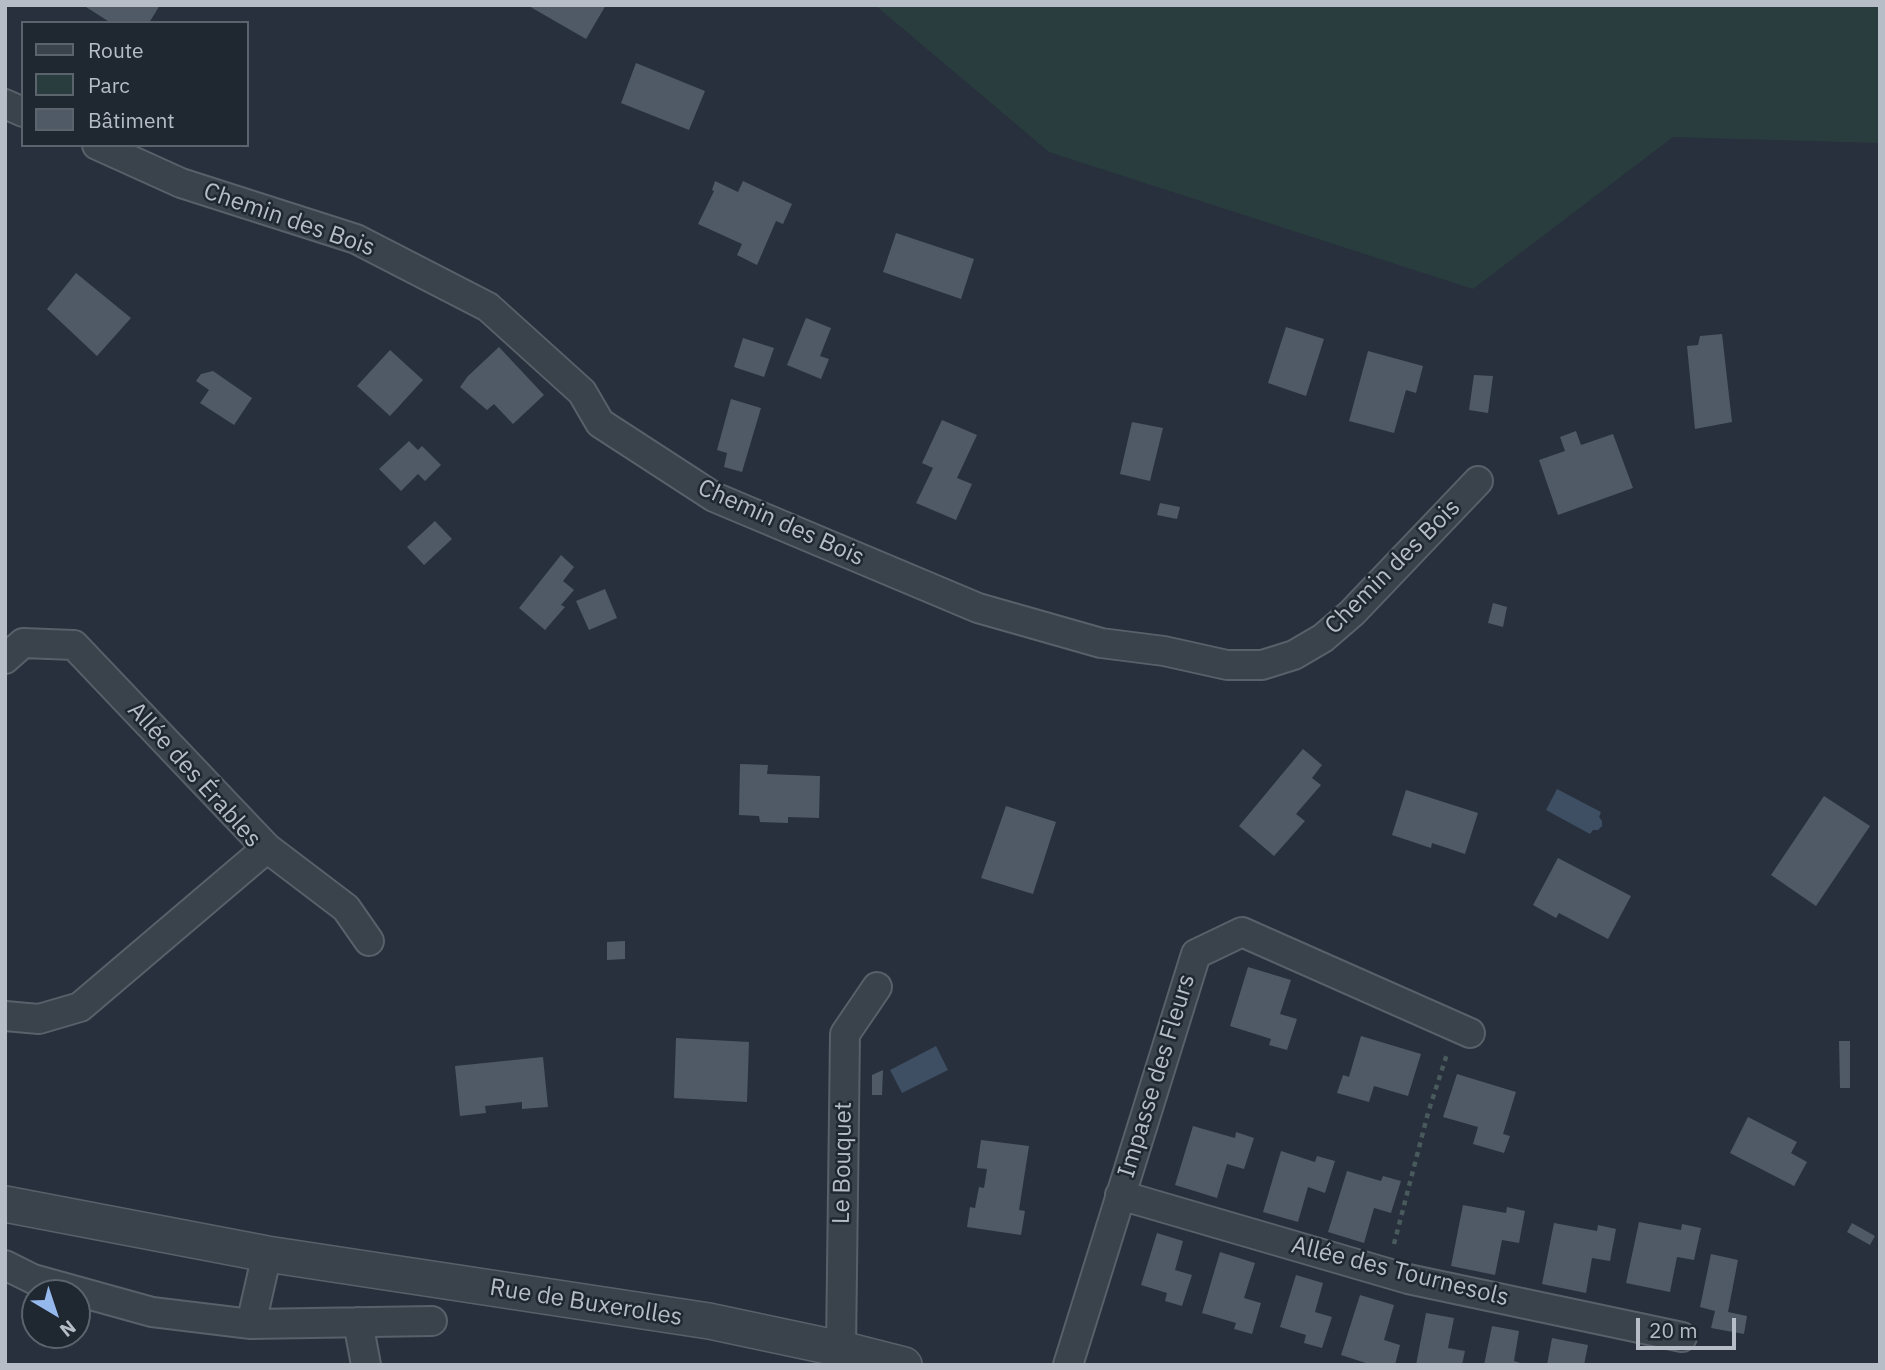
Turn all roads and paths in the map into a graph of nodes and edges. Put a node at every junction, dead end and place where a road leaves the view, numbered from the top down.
1 (5, 104) edge
2 (21, 111) edge
3 (101, 147) edge
4 (1478, 481) dead end
5 (5, 659) edge
6 (267, 848) junction
7 (369, 941) dead end
8 (877, 987) dead end
9 (5, 1016) edge
10 (1463, 1030) joint
11 (1120, 1195) junction
12 (5, 1203) edge
13 (5, 1226) edge
14 (267, 1254) junction
15 (5, 1265) edge
16 (1386, 1272) junction
17 (432, 1321) dead end
18 (358, 1322) junction
19 (251, 1324) junction
20 (1682, 1337) dead end
21 (841, 1349) junction
22 (366, 1365) edge
23 (904, 1365) edge
24 (1068, 1365) edge

1 - 2 street
3 - 4 street, Chemin des Bois
5 - 6 street, Allée des Érables
6 - 7 street
6 - 9 street, Allée des Érables
8 - 21 street, Le Bouquet
10 - 11 street, Impasse des Fleurs
10 - 16 path
11 - 16 street, Allée des Tournesols
11 - 24 street, Impasse des Fleurs
12 - 14 street, Rue de Buxerolles
13 - 14 street, Rue de Buxerolles
14 - 19 street
14 - 21 street, Rue de Buxerolles
15 - 19 street
16 - 20 street, Allée des Tournesols
17 - 18 street
18 - 19 street
18 - 22 street
21 - 23 street, Rue de Buxerolles

